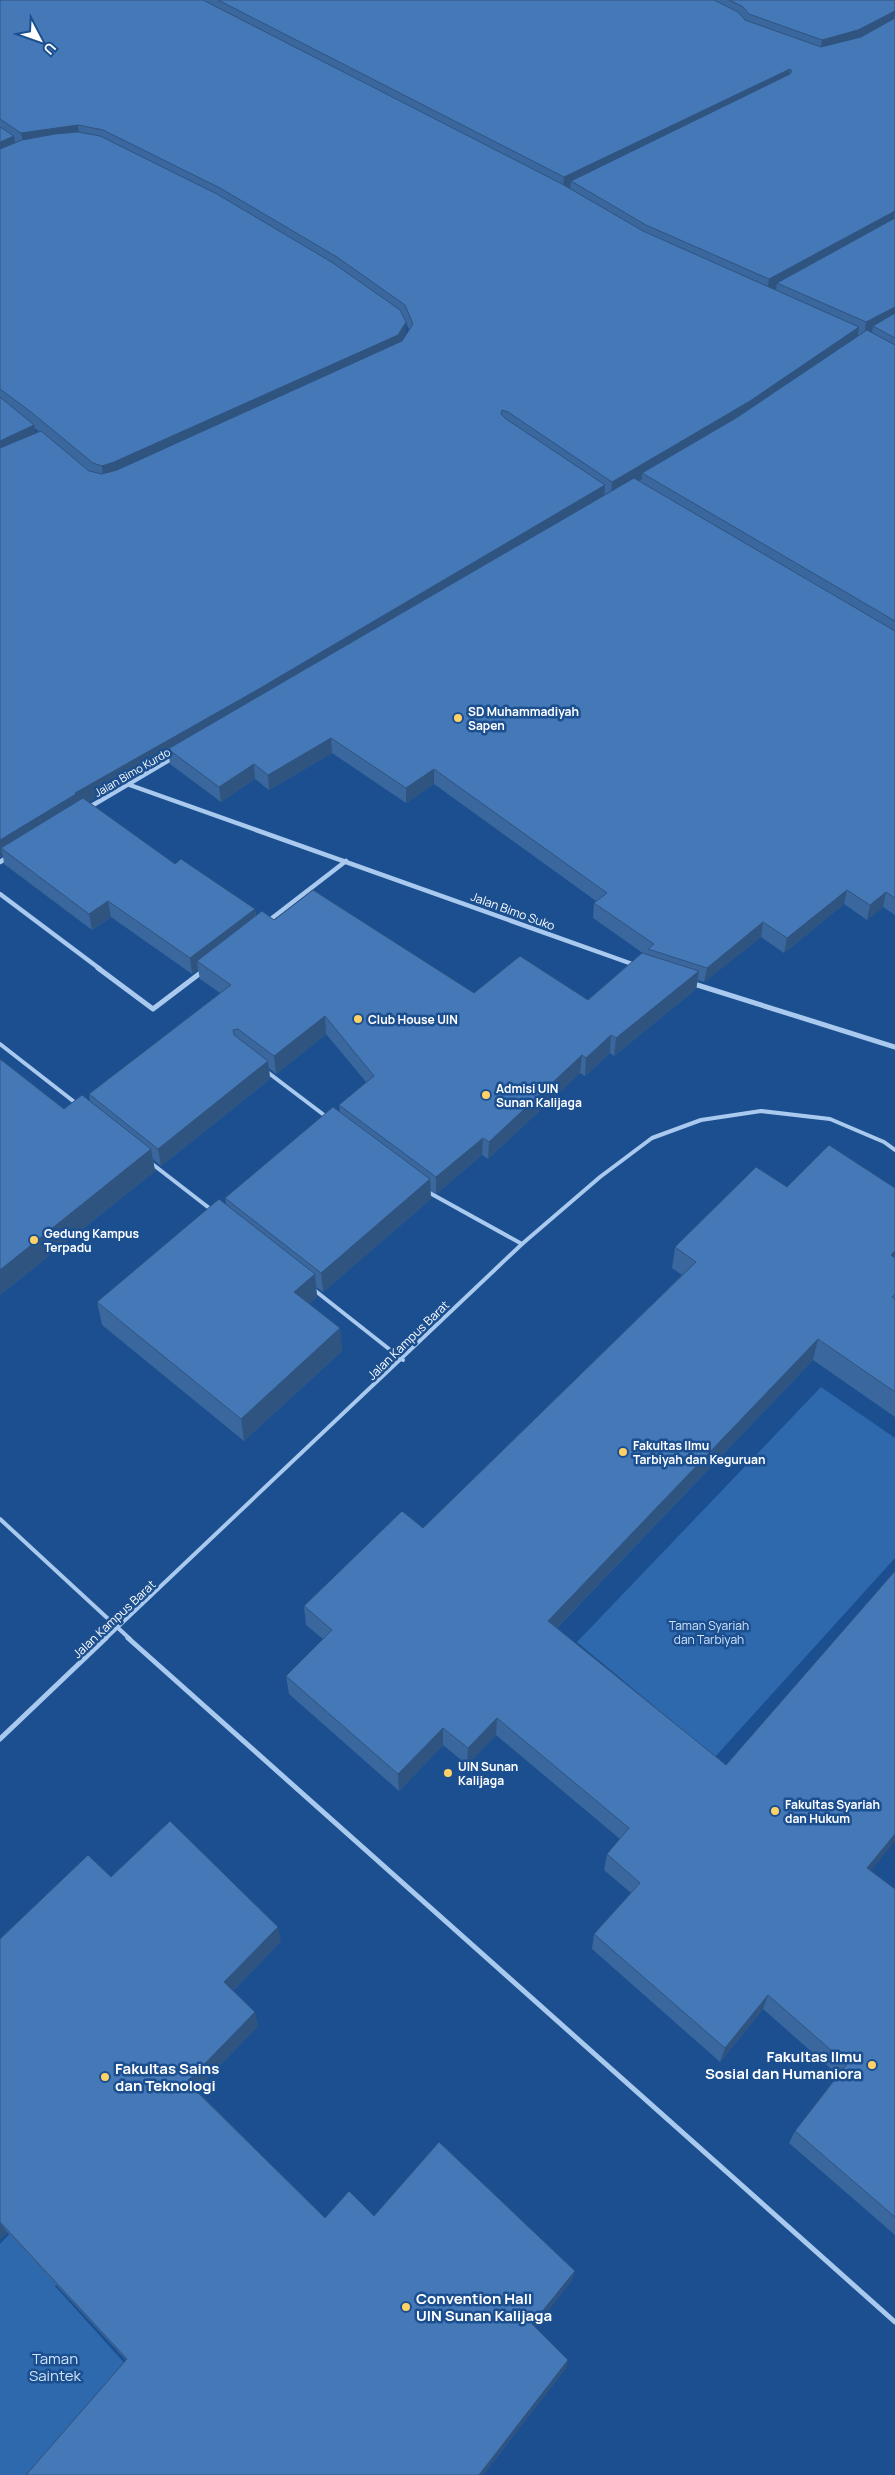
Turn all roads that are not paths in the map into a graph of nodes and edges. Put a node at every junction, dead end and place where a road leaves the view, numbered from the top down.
1 (185, 751) edge
2 (127, 784) junction
3 (79, 813) edge
4 (16, 852) edge
5 (346, 861) junction
6 (0, 862) edge
7 (0, 894) edge
8 (261, 926) edge
9 (207, 968) edge
10 (644, 968) edge
11 (680, 980) edge
12 (0, 1044) edge
13 (895, 1047) edge
14 (261, 1068) edge
15 (85, 1111) edge
16 (332, 1121) edge
17 (895, 1150) edge
18 (147, 1159) edge
19 (419, 1186) edge
20 (217, 1214) edge
21 (522, 1244) junction
22 (310, 1287) edge
23 (403, 1360) junction
24 (0, 1519) edge
25 (118, 1630) junction
26 (0, 1739) edge
27 (895, 2322) edge

1 - 2 street, Jalan Bimo Kurdo
2 - 3 street, Jalan Bimo Kurdo
2 - 5 street, Jalan Bimo Suko
4 - 6 street
5 - 8 street
5 - 10 street, Jalan Bimo Suko
7 - 9 street
11 - 13 street
12 - 15 lane
14 - 16 lane
17 - 21 lane, Jalan Kampus Barat
18 - 20 lane
19 - 21 lane
21 - 23 lane, Jalan Kampus Barat
22 - 23 lane
23 - 25 lane, Jalan Kampus Barat
24 - 25 lane
25 - 26 lane, Jalan Kampus Barat
25 - 27 lane

